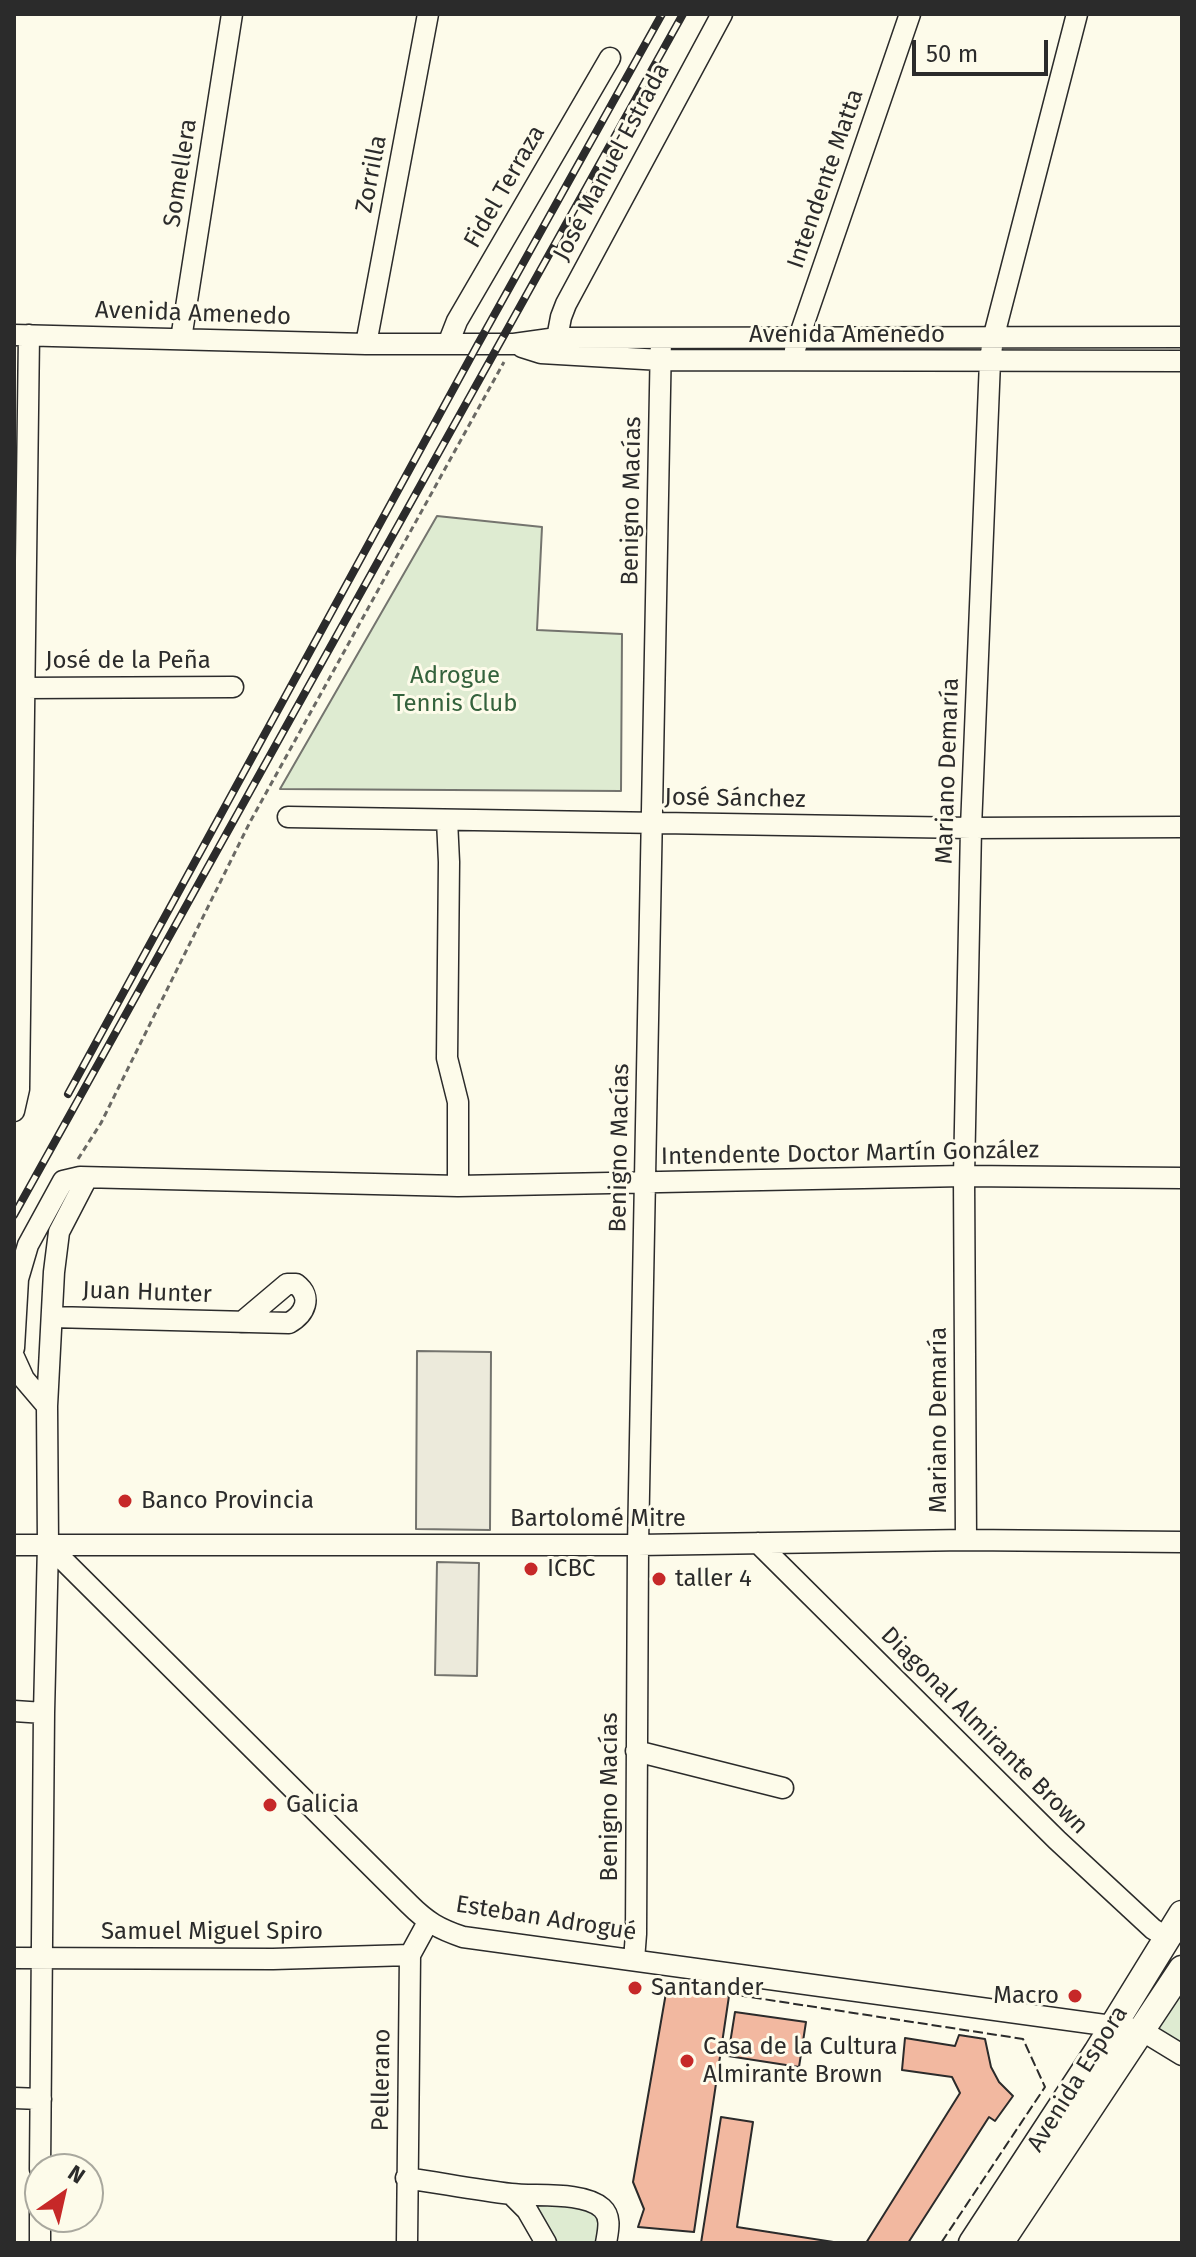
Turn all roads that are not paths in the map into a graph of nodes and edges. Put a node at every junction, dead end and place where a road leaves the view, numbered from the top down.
1 (232, 14) edge
2 (428, 14) edge
3 (722, 14) edge
4 (910, 14) edge
5 (1077, 14) edge
6 (610, 58) dead end
7 (21, 335) edge
8 (1182, 337) edge
9 (557, 338) junction
10 (661, 338) junction
11 (799, 338) junction
12 (181, 339) junction
13 (993, 339) junction
14 (366, 344) junction
15 (448, 344) junction
16 (514, 344) junction
17 (661, 360) junction
18 (791, 360) junction
19 (990, 361) junction
20 (1182, 361) edge
21 (19, 666) edge
22 (233, 687) dead end
23 (23, 688) junction
24 (288, 817) dead end
25 (447, 820) junction
26 (653, 824) junction
27 (1182, 827) edge
28 (971, 828) junction
29 (14, 1111) edge
30 (964, 1176) junction
31 (87, 1178) junction
32 (1182, 1178) edge
33 (645, 1183) junction
34 (458, 1186) junction
35 (52, 1317) junction
36 (242, 1322) dead end
37 (14, 1348) edge
38 (14, 1357) edge
39 (47, 1406) junction
40 (966, 1540) junction
41 (1182, 1542) edge
42 (758, 1543) junction
43 (14, 1545) edge
44 (48, 1545) junction
45 (638, 1545) junction
46 (14, 1711) edge
47 (44, 1713) junction
48 (636, 1751) junction
49 (783, 1788) dead end
50 (1182, 1914) edge
51 (428, 1922) junction
52 (1174, 1934) edge
53 (410, 1955) junction
54 (14, 1958) edge
55 (43, 1959) junction
56 (634, 1960) junction
57 (1182, 1969) edge
58 (1112, 2027) junction
59 (1141, 2030) junction
60 (1182, 2055) edge
61 (14, 2098) edge
62 (41, 2099) junction
63 (40, 2153) edge
64 (406, 2178) junction
65 (512, 2195) junction
66 (407, 2243) edge
67 (546, 2243) edge
68 (606, 2243) edge
69 (972, 2243) edge
70 (1000, 2243) edge

1 - 12 street, Somellera
2 - 14 street, Zorrilla
3 - 9 street, José Manuel Estrada
4 - 11 street, Intendente Matta
5 - 13 street, Mariano Demaría
6 - 15 street, Fidel Terraza
7 - 12 street, Avenida Amenedo
7 - 21 street
8 - 13 street, Avenida Amenedo
9 - 10 street, Avenida Amenedo
9 - 16 street, Avenida Amenedo
10 - 11 street, Avenida Amenedo
10 - 17 street, Benigno Macías
11 - 13 street, Avenida Amenedo
11 - 18 street, Intendente Matta
12 - 14 street, Avenida Amenedo
13 - 19 street, Mariano Demaría
14 - 15 street, Avenida Amenedo
15 - 16 street, Avenida Amenedo
16 - 17 street, Avenida Amenedo
17 - 18 street, Avenida Amenedo
17 - 26 street, Benigno Macías
18 - 19 street, Avenida Amenedo
19 - 20 street, Avenida Amenedo
19 - 28 street, Mariano Demaría
21 - 23 street
22 - 23 street, José de la Peña
23 - 29 street
24 - 25 street, José Sánchez
25 - 26 street, José Sánchez
25 - 34 street
26 - 28 street, José Sánchez
26 - 33 street, Benigno Macías
27 - 28 street, José Sánchez
28 - 30 street, Mariano Demaría
30 - 32 street, Intendente Doctor Martín González
30 - 33 street, Intendente Doctor Martín González
30 - 40 street, Mariano Demaría
31 - 34 street, Intendente Doctor Martín González
31 - 35 street
31 - 37 street, Intendente Doctor Martín González
33 - 34 street, Intendente Doctor Martín González
33 - 45 street, Benigno Macías
35 - 36 street, Juan Hunter
35 - 39 street
38 - 39 street
39 - 44 street
40 - 41 street, Bartolomé Mitre
40 - 42 street, Bartolomé Mitre
42 - 45 street, Bartolomé Mitre
42 - 52 street, Diagonal Almirante Brown
43 - 44 street, Bartolomé Mitre
44 - 45 street, Bartolomé Mitre
44 - 47 street
44 - 51 street, Esteban Adrogué
45 - 48 street, Benigno Macías
46 - 47 street
47 - 55 street
48 - 49 street
48 - 56 street, Benigno Macías
50 - 52 main road, Avenida Espora
51 - 53 street, Pellerano
51 - 56 street, Esteban Adrogué
52 - 58 main road, Avenida Espora
53 - 55 street, Samuel Miguel Spiro
53 - 64 street, Pellerano
54 - 55 street, Samuel Miguel Spiro
55 - 62 street
56 - 58 street, Esteban Adrogué
57 - 59 main road, Avenida Espora
58 - 59 street, Esteban Adrogué
58 - 69 main road, Avenida Espora
59 - 60 street
59 - 70 main road, Avenida Espora
61 - 62 street
62 - 63 street
64 - 65 street
64 - 66 street, Pellerano
65 - 67 street
65 - 68 street

